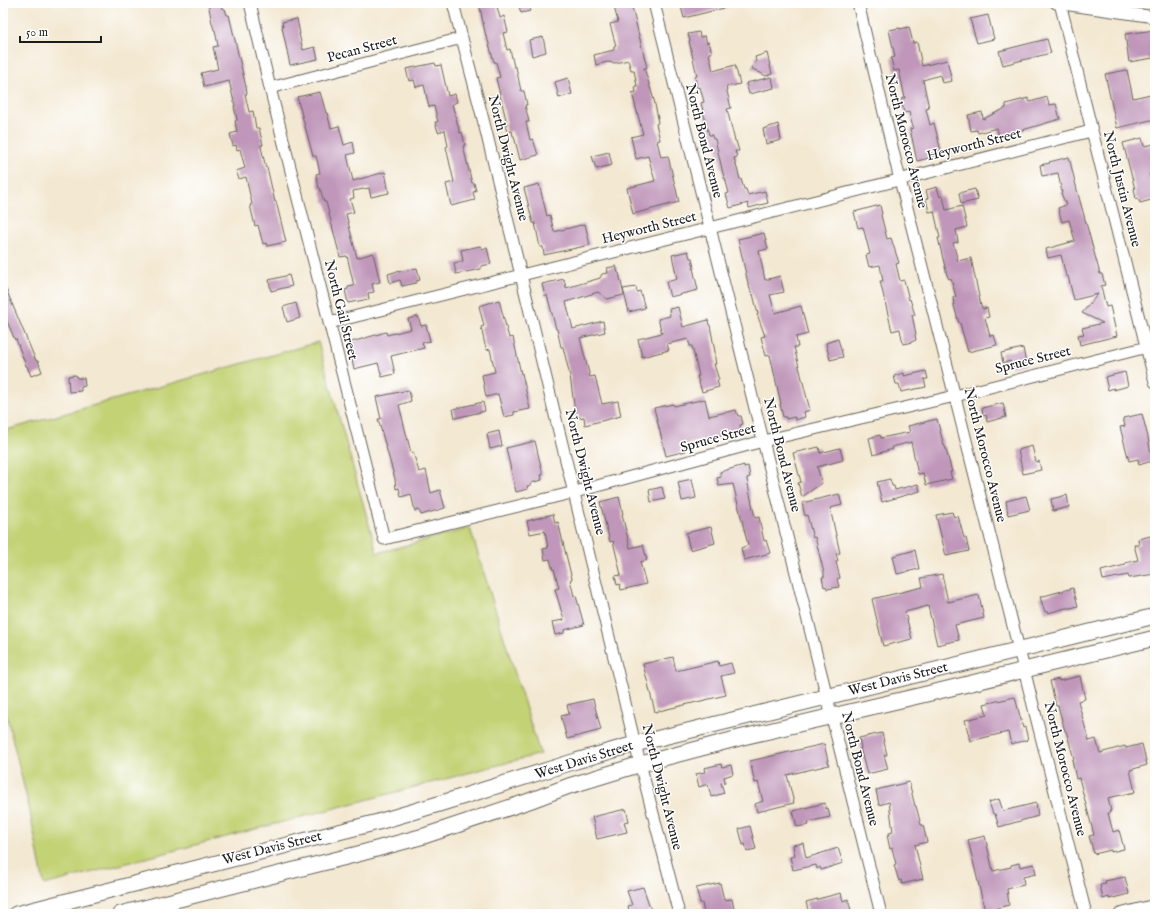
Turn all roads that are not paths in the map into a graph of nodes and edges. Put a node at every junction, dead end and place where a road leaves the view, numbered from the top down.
1 (250, 3) edge
2 (453, 3) edge
3 (654, 3) edge
4 (858, 3) edge
5 (1059, 3) edge
6 (1155, 16) edge
7 (462, 38) junction
8 (270, 88) junction
9 (1091, 131) junction
10 (900, 180) junction
11 (710, 228) junction
12 (521, 276) junction
13 (329, 323) junction
14 (1151, 346) edge
15 (1155, 382) edge
16 (955, 396) junction
17 (763, 441) junction
18 (574, 492) junction
19 (384, 539) joint
20 (1155, 616) edge
21 (1155, 638) edge
22 (1019, 649) junction
23 (1024, 670) junction
24 (827, 696) junction
25 (832, 716) junction
26 (635, 744) junction
27 (641, 764) junction
28 (1155, 905) edge
29 (16, 914) edge
30 (120, 914) edge
31 (679, 914) edge
32 (881, 914) edge
33 (1086, 914) edge
34 (1120, 914) edge

1 - 8 street, North Gail Street
2 - 7 street, North Dwight Avenue
3 - 11 street, North Bond Avenue
4 - 10 street, North Morocco Avenue
5 - 6 street
5 - 9 street, North Justin Avenue
7 - 8 street, Pecan Street
7 - 12 street, North Dwight Avenue
8 - 13 street, North Gail Street
9 - 10 street, Heyworth Street
9 - 14 street, North Justin Avenue
10 - 11 street, Heyworth Street
10 - 16 street, North Morocco Avenue
11 - 12 street, Heyworth Street
11 - 17 street, North Bond Avenue
12 - 13 street, Heyworth Street
12 - 18 street, North Dwight Avenue
13 - 19 street, North Gail Street
14 - 15 street, North Justin Avenue
14 - 16 street, Spruce Street
16 - 17 street, Spruce Street
16 - 22 street, North Morocco Avenue
17 - 18 street, Spruce Street
17 - 24 street, North Bond Avenue
18 - 19 street, Spruce Street
18 - 26 street, North Dwight Avenue
20 - 22 main road, West Davis Street
21 - 23 main road, West Davis Street
22 - 23 street, North Morocco Avenue
22 - 24 main road, West Davis Street
23 - 25 main road, West Davis Street
23 - 33 street, North Morocco Avenue
24 - 25 street, North Bond Avenue
24 - 26 main road, West Davis Street
25 - 27 main road, West Davis Street
25 - 32 street, North Bond Avenue
26 - 27 street, North Dwight Avenue
26 - 29 main road, West Davis Street
27 - 30 main road, West Davis Street
27 - 31 street, North Dwight Avenue
28 - 34 street

